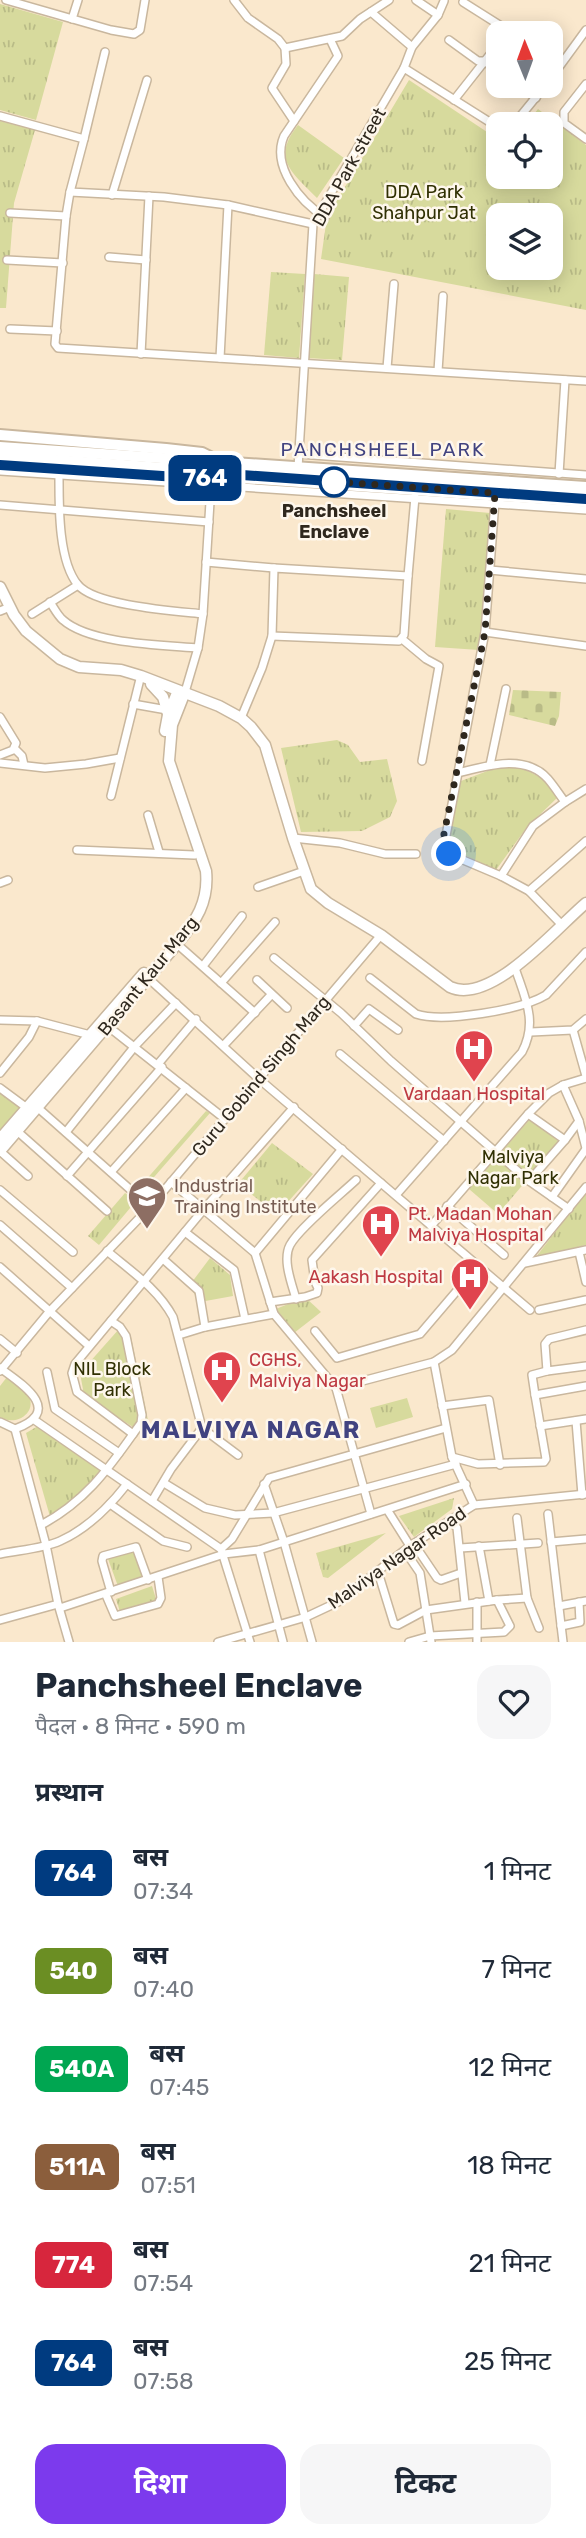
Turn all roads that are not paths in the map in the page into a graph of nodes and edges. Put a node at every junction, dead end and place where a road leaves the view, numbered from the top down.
1 (6, 0) edge
2 (78, 0) edge
3 (145, 0) edge
4 (234, 0) edge
5 (389, 0) edge
6 (416, 0) edge
7 (444, 1) edge
8 (463, 2) dead end
9 (371, 12) junction
10 (438, 15) junction
11 (72, 19) junction
12 (492, 21) edge
13 (586, 30) edge
14 (330, 39) junction
15 (449, 40) dead end
16 (412, 47) junction
17 (285, 48) junction
18 (106, 52) dead end
19 (564, 56) edge
20 (486, 59) edge
21 (484, 61) junction
22 (404, 68) junction
23 (147, 80) dead end
24 (586, 84) edge
25 (536, 98) edge
26 (454, 100) junction
27 (524, 112) edge
28 (0, 116) edge
29 (486, 120) edge
30 (294, 121) junction
31 (84, 139) junction
32 (586, 139) edge
33 (70, 192) junction
34 (112, 195) junction
35 (149, 196) junction
36 (228, 205) junction
37 (10, 213) dead end
38 (322, 215) junction
39 (66, 216) junction
40 (313, 224) junction
41 (109, 257) dead end
42 (7, 260) dead end
43 (146, 260) junction
44 (63, 263) junction
45 (394, 284) dead end
46 (443, 296) dead end
47 (10, 328) dead end
48 (57, 331) junction
49 (141, 354) junction
50 (220, 358) junction
51 (304, 362) junction
52 (387, 368) junction
53 (438, 371) junction
54 (565, 380) junction
55 (586, 381) edge
56 (0, 435) edge
57 (0, 447) edge
58 (299, 454) junction
59 (0, 456) edge
60 (218, 461) junction
61 (178, 464) junction
62 (0, 465) edge
63 (298, 468) junction
64 (0, 471) edge
65 (559, 474) junction
66 (59, 475) junction
67 (242, 475) junction
68 (586, 475) edge
69 (211, 486) junction
70 (586, 487) edge
71 (415, 497) junction
72 (495, 498) junction
73 (586, 499) edge
74 (0, 505) edge
75 (59, 510) junction
76 (586, 510) edge
77 (209, 522) junction
78 (206, 562) junction
79 (274, 568) junction
80 (490, 570) junction
81 (408, 576) junction
82 (586, 579) edge
83 (78, 586) junction
84 (0, 587) edge
85 (0, 598) edge
86 (50, 602) junction
87 (5, 609) edge
88 (32, 614) dead end
89 (203, 614) junction
90 (485, 632) junction
91 (272, 636) junction
92 (402, 639) junction
93 (586, 646) edge
94 (198, 648) junction
95 (140, 679) junction
96 (151, 684) junction
97 (506, 689) dead end
98 (181, 693) junction
99 (194, 702) junction
100 (133, 704) junction
101 (170, 713) junction
102 (236, 716) junction
103 (0, 717) edge
104 (15, 749) junction
105 (0, 755) edge
106 (120, 758) junction
107 (422, 761) dead end
108 (0, 763) edge
109 (24, 765) junction
110 (490, 765) junction
111 (458, 773) junction
112 (586, 789) edge
113 (111, 796) dead end
114 (565, 802) junction
115 (148, 815) dead end
116 (293, 838) junction
117 (586, 841) edge
118 (77, 850) dead end
119 (159, 852) junction
120 (416, 854) dead end
121 (194, 855) junction
122 (304, 871) junction
123 (501, 876) junction
124 (258, 887) dead end
125 (529, 891) junction
126 (586, 903) edge
127 (242, 916) dead end
128 (275, 922) dead end
129 (561, 924) junction
130 (381, 935) junction
131 (177, 944) junction
132 (586, 952) edge
133 (274, 958) dead end
134 (202, 966) junction
135 (515, 968) junction
136 (148, 978) junction
137 (370, 978) dead end
138 (257, 980) dead end
139 (221, 983) junction
140 (271, 995) junction
141 (325, 1002) junction
142 (176, 1003) junction
143 (527, 1004) junction
144 (287, 1008) dead end
145 (255, 1013) junction
146 (196, 1019) junction
147 (586, 1019) edge
148 (0, 1020) edge
149 (37, 1021) junction
150 (105, 1024) junction
151 (354, 1026) junction
152 (398, 1030) dead end
153 (573, 1030) junction
154 (531, 1032) junction
155 (94, 1036) junction
156 (224, 1045) junction
157 (135, 1046) junction
158 (340, 1054) dead end
159 (160, 1066) junction
160 (0, 1073) edge
161 (586, 1077) edge
162 (259, 1079) junction
163 (563, 1085) junction
164 (0, 1088) edge
165 (186, 1088) junction
166 (294, 1107) junction
167 (32, 1108) junction
168 (528, 1114) junction
169 (225, 1119) junction
170 (461, 1121) junction
171 (579, 1121) junction
172 (17, 1130) junction
173 (66, 1132) junction
174 (1, 1136) edge
175 (565, 1140) junction
176 (444, 1141) junction
177 (342, 1149) junction
178 (586, 1149) edge
179 (496, 1150) junction
180 (0, 1151) edge
181 (89, 1151) junction
182 (111, 1172) junction
183 (28, 1176) dead end
184 (67, 1176) junction
185 (356, 1180) dead end
186 (529, 1181) junction
187 (171, 1182) junction
188 (381, 1182) junction
189 (586, 1187) edge
190 (0, 1190) edge
191 (396, 1195) junction
192 (552, 1197) junction
193 (150, 1206) junction
194 (447, 1206) junction
195 (204, 1209) junction
196 (569, 1209) junction
197 (107, 1211) dead end
198 (0, 1225) edge
199 (432, 1226) junction
200 (185, 1232) junction
201 (107, 1251) junction
202 (583, 1251) edge
203 (73, 1252) dead end
204 (255, 1253) junction
205 (505, 1255) dead end
206 (163, 1259) junction
207 (524, 1263) junction
208 (478, 1266) junction
209 (0, 1267) edge
210 (144, 1282) junction
211 (586, 1282) edge
212 (72, 1288) junction
213 (503, 1288) junction
214 (296, 1298) junction
215 (586, 1300) edge
216 (271, 1302) junction
217 (530, 1310) dead end
218 (539, 1310) dead end
219 (50, 1312) junction
220 (274, 1314) junction
221 (245, 1320) junction
222 (111, 1321) junction
223 (205, 1327) junction
224 (586, 1330) edge
225 (315, 1331) dead end
226 (179, 1335) junction
227 (0, 1339) edge
228 (89, 1346) junction
229 (17, 1353) junction
230 (434, 1362) junction
231 (586, 1366) edge
232 (0, 1369) edge
233 (547, 1371) junction
234 (47, 1372) dead end
235 (586, 1386) edge
236 (336, 1388) junction
237 (535, 1395) junction
238 (442, 1406) junction
239 (33, 1419) junction
240 (586, 1419) edge
241 (576, 1421) junction
242 (0, 1422) edge
243 (540, 1426) junction
244 (202, 1428) junction
245 (446, 1428) junction
246 (15, 1429) junction
247 (133, 1434) junction
248 (119, 1453) junction
249 (355, 1454) junction
250 (238, 1455) dead end
251 (582, 1457) edge
252 (454, 1460) junction
253 (500, 1465) junction
254 (107, 1471) junction
255 (266, 1481) junction
256 (164, 1483) junction
257 (466, 1484) junction
258 (127, 1485) junction
259 (364, 1488) junction
260 (584, 1494) edge
261 (152, 1502) junction
262 (110, 1504) junction
263 (474, 1505) junction
264 (388, 1511) junction
265 (273, 1513) junction
266 (246, 1514) junction
267 (371, 1514) junction
268 (548, 1514) dead end
269 (517, 1518) dead end
270 (450, 1520) junction
271 (41, 1525) junction
272 (586, 1539) edge
273 (284, 1542) junction
274 (551, 1542) junction
275 (538, 1544) dead end
276 (47, 1545) junction
277 (520, 1545) junction
278 (187, 1546) dead end
279 (479, 1546) junction
280 (410, 1547) junction
281 (460, 1548) junction
282 (259, 1550) junction
283 (223, 1552) junction
284 (0, 1554) edge
285 (432, 1571) junction
286 (378, 1572) junction
287 (420, 1573) junction
288 (461, 1573) junction
289 (158, 1577) junction
290 (148, 1580) junction
291 (109, 1594) junction
292 (527, 1598) junction
293 (493, 1600) junction
294 (477, 1602) junction
295 (582, 1602) edge
296 (465, 1603) junction
297 (59, 1606) junction
298 (559, 1606) junction
299 (426, 1610) junction
300 (306, 1617) junction
301 (0, 1620) edge
302 (278, 1626) junction
303 (561, 1626) junction
304 (539, 1628) dead end
305 (247, 1633) junction
306 (477, 1633) junction
307 (431, 1639) edge
308 (69, 1642) edge
309 (218, 1642) edge
310 (250, 1642) edge
311 (283, 1642) edge
312 (313, 1642) edge
313 (409, 1642) edge
314 (477, 1642) edge
315 (564, 1642) edge

1 - 11 street
2 - 11 street
3 - 11 street
4 - 17 street
5 - 9 street
6 - 10 street
7 - 10 street, DDA Park street
8 - 12 street
9 - 14 street
9 - 16 street
10 - 16 street, DDA Park street
13 - 19 street
14 - 17 street
14 - 30 street
15 - 21 street
16 - 22 street, DDA Park street
17 - 30 street
18 - 31 street
20 - 21 street
21 - 26 street
22 - 26 street
22 - 38 street, DDA Park street
23 - 34 street
24 - 32 street
25 - 27 street
26 - 29 street
28 - 31 street
30 - 38 street
31 - 33 street
33 - 34 street
33 - 39 street
34 - 35 street
35 - 36 street
35 - 43 street
36 - 40 street
36 - 50 street
37 - 39 street
38 - 40 street, DDA Park street
39 - 44 street
40 - 51 street, DDA Park street
41 - 43 street
42 - 44 street
43 - 49 street
44 - 48 street
45 - 52 street
46 - 53 street
47 - 48 street
48 - 49 street
49 - 50 street
50 - 51 street
51 - 52 street
51 - 58 street, DDA Park street
52 - 53 street
53 - 54 street
54 - 55 street
54 - 65 street
56 - 60 main road
57 - 61 main road
58 - 63 street, DDA Park street
58 - 65 street
59 - 61 main road
60 - 61 main road
60 - 63 main road
61 - 67 main road
62 - 67 main road
63 - 70 main road
64 - 66 street
65 - 68 street
66 - 69 street
66 - 75 street
67 - 72 main road
69 - 71 street
69 - 77 street
71 - 72 street
71 - 81 street
72 - 73 main road
72 - 76 street
72 - 80 street
74 - 75 street
75 - 77 street
75 - 83 street
77 - 78 street
78 - 79 street
78 - 89 street
79 - 81 street
79 - 91 street
80 - 82 street
80 - 90 street
81 - 92 street
83 - 86 street
83 - 89 street
84 - 87 main road
85 - 87 main road
86 - 88 street
86 - 94 street
87 - 95 main road
87 - 98 main road
89 - 94 street
90 - 93 street
90 - 111 street
91 - 92 street
91 - 102 street
92 - 107 street
94 - 98 street
95 - 96 main road
95 - 100 street
96 - 98 main road
96 - 101 main road
97 - 110 street
98 - 99 main road
98 - 101 main road, Basant Kaur Marg
98 - 102 main road
99 - 101 main road
99 - 102 main road
100 - 101 street
100 - 106 street
101 - 121 main road, Basant Kaur Marg
101 - 131 main road, Basant Kaur Marg
102 - 116 main road
103 - 104 street
104 - 105 street
104 - 109 street
106 - 109 street
106 - 113 street
108 - 109 street
110 - 111 street
110 - 114 street
111 - 123 street
112 - 114 street
114 - 123 street
115 - 119 street
116 - 120 street
116 - 122 main road
117 - 125 street
118 - 119 street
119 - 121 street
121 - 150 main road, Basant Kaur Marg
122 - 124 street
122 - 130 main road
123 - 125 street
125 - 129 street
126 - 129 main road
127 - 134 street
128 - 139 street
129 - 135 main road
130 - 135 main road
130 - 141 street, Guru Gobind Singh Marg
131 - 134 street
131 - 136 main road, Basant Kaur Marg
132 - 143 street
133 - 141 street
134 - 139 street
135 - 143 street
136 - 142 street
136 - 150 main road, Basant Kaur Marg
137 - 143 street
138 - 140 street
139 - 145 street
140 - 144 street
140 - 145 street
141 - 151 street
141 - 162 street, Guru Gobind Singh Marg
142 - 146 street
142 - 157 street
143 - 154 street
145 - 156 street
146 - 156 street
146 - 159 street
147 - 153 street
148 - 149 street
149 - 155 street
149 - 160 street
150 - 155 main road, Basant Kaur Marg
150 - 157 street
151 - 152 street
151 - 170 street
153 - 154 street
153 - 161 street
154 - 170 street
155 - 167 main road, Basant Kaur Marg
156 - 162 street
157 - 159 street
157 - 173 street
158 - 176 street
159 - 165 street
159 - 181 street
161 - 163 street
162 - 166 street
162 - 169 street, Guru Gobind Singh Marg
163 - 168 street
163 - 171 street
164 - 167 street
165 - 169 street
165 - 182 street
166 - 177 street
166 - 195 street
167 - 172 main road, Basant Kaur Marg
167 - 173 street
167 - 174 main road, Basant Kaur Marg
168 - 175 street
168 - 179 street
169 - 187 street, Guru Gobind Singh Marg
170 - 176 street
170 - 179 street
171 - 175 street
171 - 178 street
172 - 180 main road, Basant Kaur Marg
172 - 184 street
173 - 181 street
175 - 186 street
176 - 191 street
177 - 188 street
177 - 204 street
178 - 192 street
179 - 186 street
179 - 194 street
180 - 183 street
181 - 182 street
181 - 184 street
182 - 193 street
184 - 197 street
185 - 214 street
186 - 192 street
187 - 193 street, Guru Gobind Singh Marg
187 - 195 street
188 - 191 street
188 - 214 street
189 - 196 street
190 - 203 street
191 - 199 street
192 - 196 street
193 - 201 street, Guru Gobind Singh Marg
194 - 199 street
194 - 205 street
195 - 200 street
195 - 204 street
196 - 207 street
198 - 212 street
199 - 208 street
200 - 206 street
200 - 221 street
201 - 210 street
201 - 212 street, Guru Gobind Singh Marg
202 - 207 street
202 - 211 street
204 - 216 street
206 - 210 street
206 - 223 street
207 - 213 street
208 - 213 street
208 - 225 street
209 - 219 street
210 - 222 street
210 - 226 street
212 - 219 street, Guru Gobind Singh Marg
213 - 217 street
213 - 230 street
214 - 216 street
215 - 218 street
216 - 220 street
219 - 228 street
219 - 229 street, Guru Gobind Singh Marg
220 - 221 street
220 - 236 street
221 - 223 street
222 - 228 street
222 - 247 street
223 - 226 street
224 - 233 street
226 - 244 street
227 - 229 street
228 - 247 street
229 - 232 street, Guru Gobind Singh Marg
230 - 236 street
230 - 238 street, Malviya Nagar Road
231 - 233 street
232 - 239 street
233 - 237 street
234 - 248 street
235 - 237 street
236 - 249 street
237 - 243 street
238 - 245 street, Malviya Nagar Road
238 - 253 street
239 - 246 street
239 - 254 street
240 - 241 street
241 - 243 street
241 - 251 street
242 - 246 street
243 - 253 street
244 - 250 street
244 - 256 street
245 - 249 street
245 - 252 street, Malviya Nagar Road
246 - 271 street
247 - 248 street
248 - 254 street
249 - 255 street
249 - 259 street
251 - 260 street
252 - 253 street
252 - 257 street, Malviya Nagar Road
252 - 259 street
254 - 258 street
254 - 271 street
255 - 265 street
255 - 266 street
256 - 261 street
256 - 266 street
257 - 263 street, Malviya Nagar Road
257 - 264 street
258 - 261 street
258 - 262 street
259 - 265 street
259 - 267 street
260 - 263 street
261 - 283 street
262 - 276 street
262 - 278 street
263 - 270 street, Malviya Nagar Road
264 - 267 street
264 - 280 street
265 - 266 street
265 - 273 street
266 - 283 street
267 - 273 street
268 - 274 street
269 - 277 street
270 - 280 street, Malviya Nagar Road
270 - 281 street
271 - 276 street
272 - 274 street
273 - 282 street
273 - 300 street
274 - 298 street
275 - 277 street
276 - 284 street
276 - 297 street
277 - 279 street
277 - 292 street
279 - 281 street
279 - 293 street
280 - 285 street
280 - 286 street, Malviya Nagar Road
280 - 287 street
281 - 288 street
282 - 283 street
282 - 302 street
283 - 289 street
283 - 305 street
285 - 287 street
285 - 288 street
286 - 299 street
286 - 300 street, Malviya Nagar Road
287 - 299 street
288 - 296 street
289 - 290 street
289 - 291 street
290 - 291 street
290 - 291 street
291 - 297 street
292 - 293 street
292 - 304 street
293 - 294 street
293 - 306 street
294 - 296 street
294 - 306 street
295 - 298 street
295 - 303 street
296 - 299 street
297 - 301 street
297 - 308 street
298 - 303 street
299 - 307 street
300 - 302 street, Malviya Nagar Road
300 - 312 street
302 - 305 street, Malviya Nagar Road
302 - 311 street
303 - 315 street
305 - 309 street, Malviya Nagar Road
305 - 310 street
306 - 307 street
306 - 314 street
307 - 313 street

